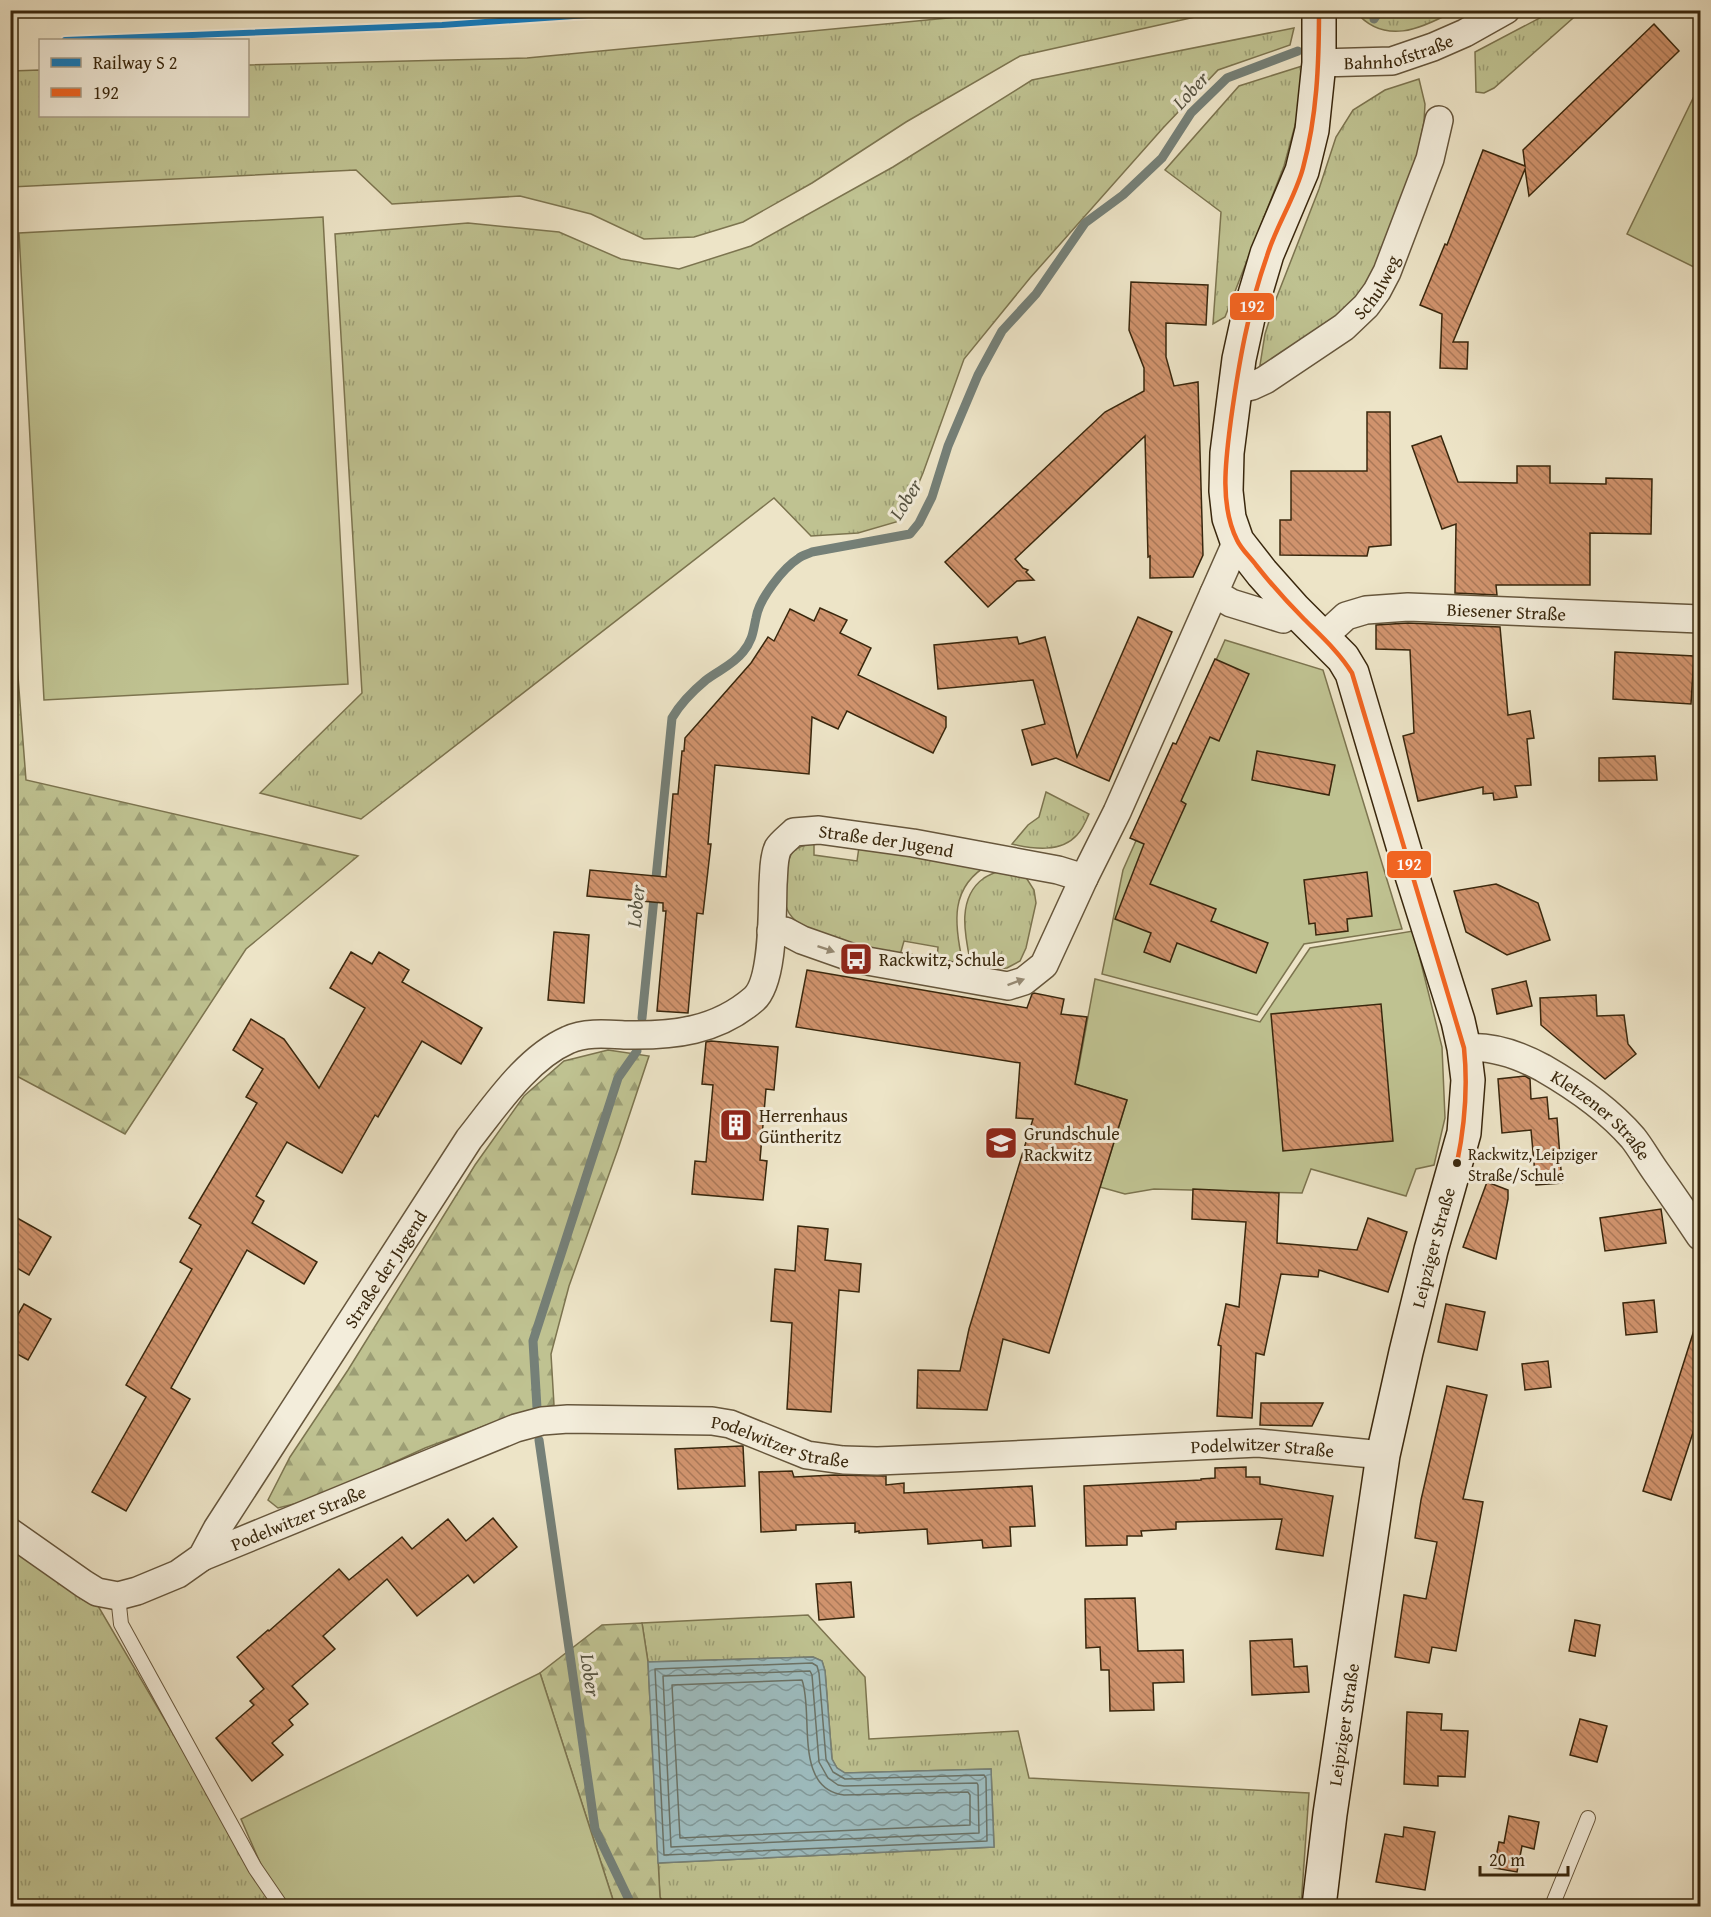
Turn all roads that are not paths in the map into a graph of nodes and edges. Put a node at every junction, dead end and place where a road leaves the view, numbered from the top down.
1 (1319, 10) edge
2 (1506, 10) edge
3 (1319, 63) junction
4 (1439, 120) dead end
5 (1236, 390) junction
6 (1237, 541) junction
7 (1214, 593) junction
8 (1294, 609) junction
9 (1701, 619) edge
10 (1322, 638) junction
11 (1084, 878) junction
12 (771, 931) junction
13 (1464, 1048) junction
14 (1701, 1236) edge
15 (1383, 1455) junction
16 (10, 1532) edge
17 (202, 1557) junction
18 (118, 1596) junction
19 (1588, 1818) dead end
20 (281, 1906) edge
21 (1319, 1906) edge
22 (1552, 1906) edge

1 - 3 street, Leipziger Straße
2 - 3 street, Bahnhofstraße
3 - 5 street, Leipziger Straße
4 - 5 street, Schulweg
5 - 6 street, Leipziger Straße
6 - 7 street
6 - 8 street, Leipziger Straße
7 - 8 street
7 - 11 street
8 - 10 street, Leipziger Straße
9 - 10 street, Biesener Straße
10 - 13 street, Leipziger Straße
12 -> 11 street
11 - 12 street, Straße der Jugend
12 - 17 street, Straße der Jugend
13 - 14 street, Kletzener Straße
13 - 15 street, Leipziger Straße
15 - 17 street, Podelwitzer Straße
15 - 21 street, Leipziger Straße
16 - 18 street
17 - 18 street, Straße der Jugend
18 - 20 lane
19 - 22 lane

